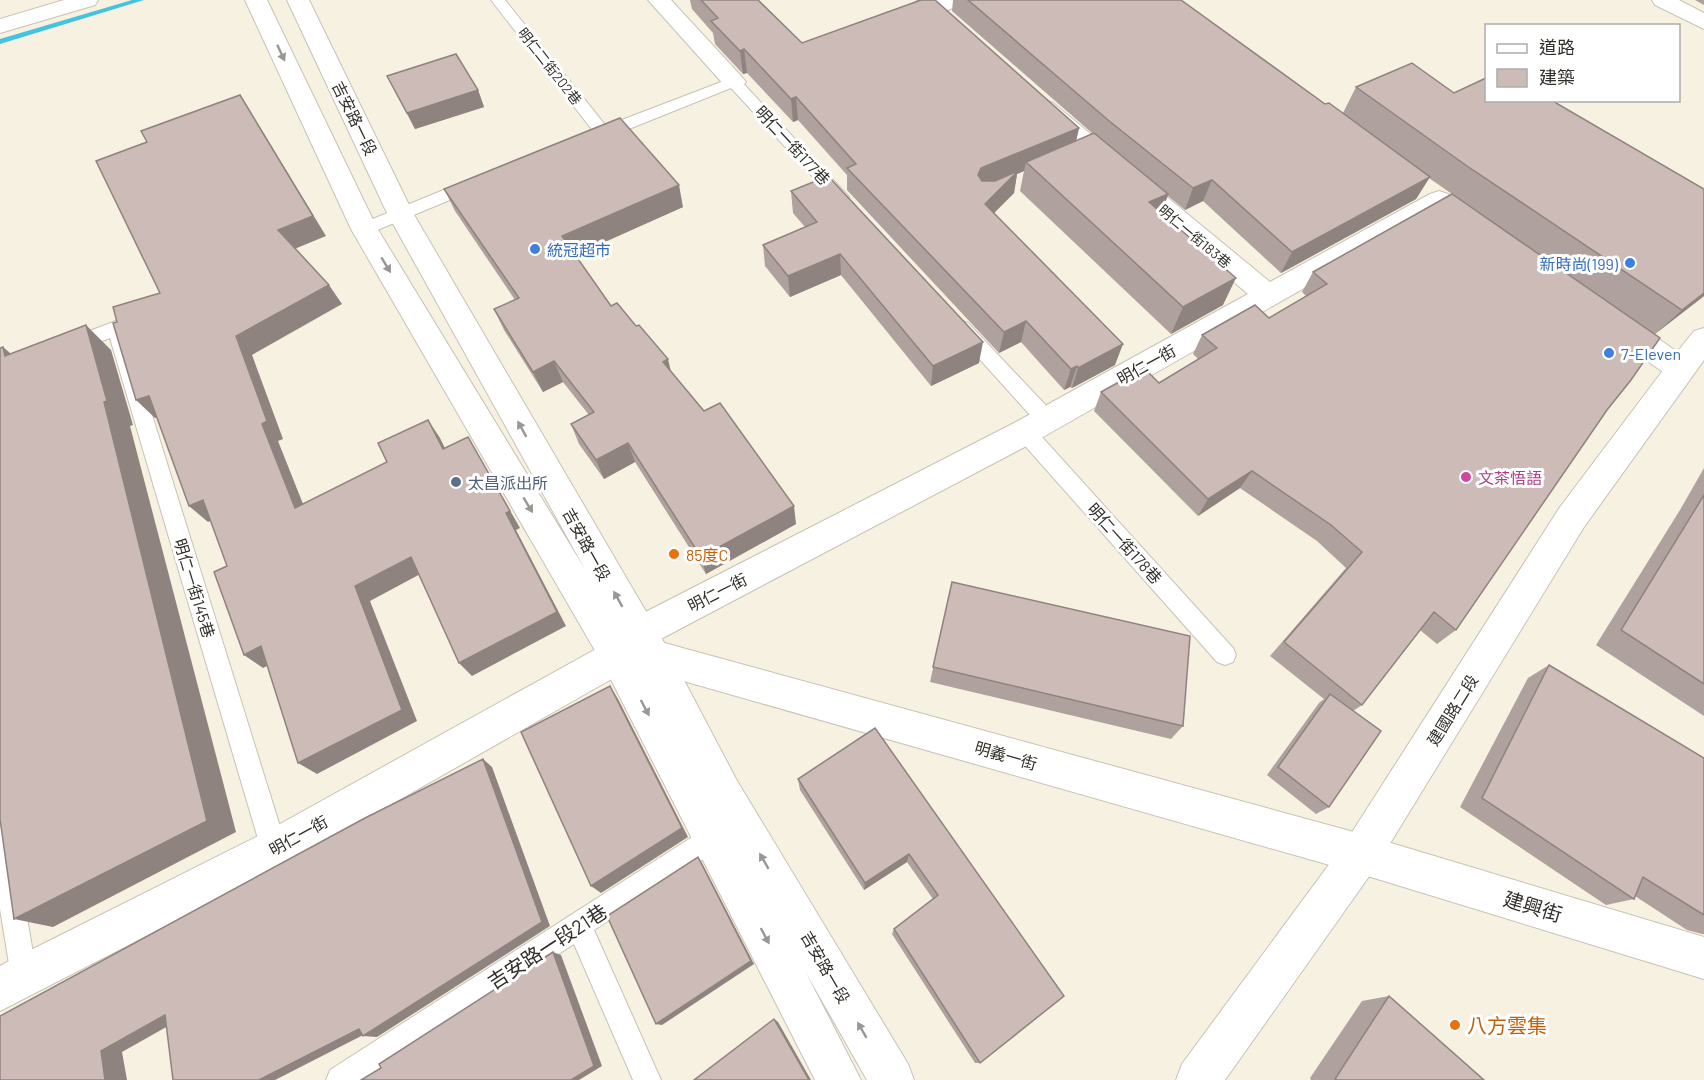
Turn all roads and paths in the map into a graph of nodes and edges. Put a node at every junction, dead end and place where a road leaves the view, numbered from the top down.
1 (87, 0) edge
2 (256, 0) edge
3 (298, 0) edge
4 (498, 0) edge
5 (659, 0) edge
6 (1663, 0) edge
7 (945, 10) edge
8 (1704, 22) edge
9 (0, 26) edge
10 (875, 29) edge
11 (734, 82) junction
12 (1024, 90) edge
13 (603, 133) junction
14 (582, 141) edge
15 (486, 179) edge
16 (1440, 200) edge
17 (854, 212) edge
18 (400, 213) junction
19 (364, 229) junction
20 (1268, 296) junction
21 (1593, 308) edge
22 (951, 316) edge
23 (1704, 339) edge
24 (53, 354) edge
25 (1680, 369) junction
26 (1036, 426) junction
27 (636, 648) junction
28 (1226, 655) dead end
29 (723, 792) junction
30 (0, 831) edge
31 (713, 838) junction
32 (274, 849) junction
33 (1361, 854) junction
34 (579, 926) junction
35 (1704, 958) edge
36 (12, 983) edge
37 (340, 1080) edge
38 (647, 1080) edge
39 (840, 1080) edge
40 (892, 1080) edge
41 (1198, 1080) edge

1 - 9 street
2 -> 19 street, 吉安路一段
3 - 18 street, 吉安路一段
4 - 13 lane, 明仁二街202巷
5 - 11 street
6 - 8 street
7 - 10 street
11 - 13 lane
11 - 17 lane, 明仁一街177巷
12 - 20 street, 明仁一街183巷
13 - 14 lane
15 - 18 lane
16 - 20 street, 明仁一街
18 - 19 lane
27 -> 18 street, 吉安路一段
19 -> 27 street, 吉安路一段
20 - 26 street, 明仁一街
21 - 25 street
22 - 26 lane
23 - 25 street, 建國路二段
24 - 32 lane, 明仁一街145巷
25 - 33 street, 建國路二段
26 - 27 street, 明仁一街
26 - 28 lane, 明仁一街178巷
27 - 29 street, 吉安路一段
27 -> 31 street, 吉安路一段
27 - 32 street, 明仁一街
27 - 33 street, 明義一街
29 - 31 lane
40 -> 29 street, 吉安路一段
30 - 36 lane
31 - 34 lane, 吉安路一段21巷
31 -> 39 street, 吉安路一段
32 - 36 street, 明仁一街
33 - 35 street, 建興街
33 - 41 street, 建國路二段
34 - 37 lane, 吉安路一段21巷
34 - 38 lane

